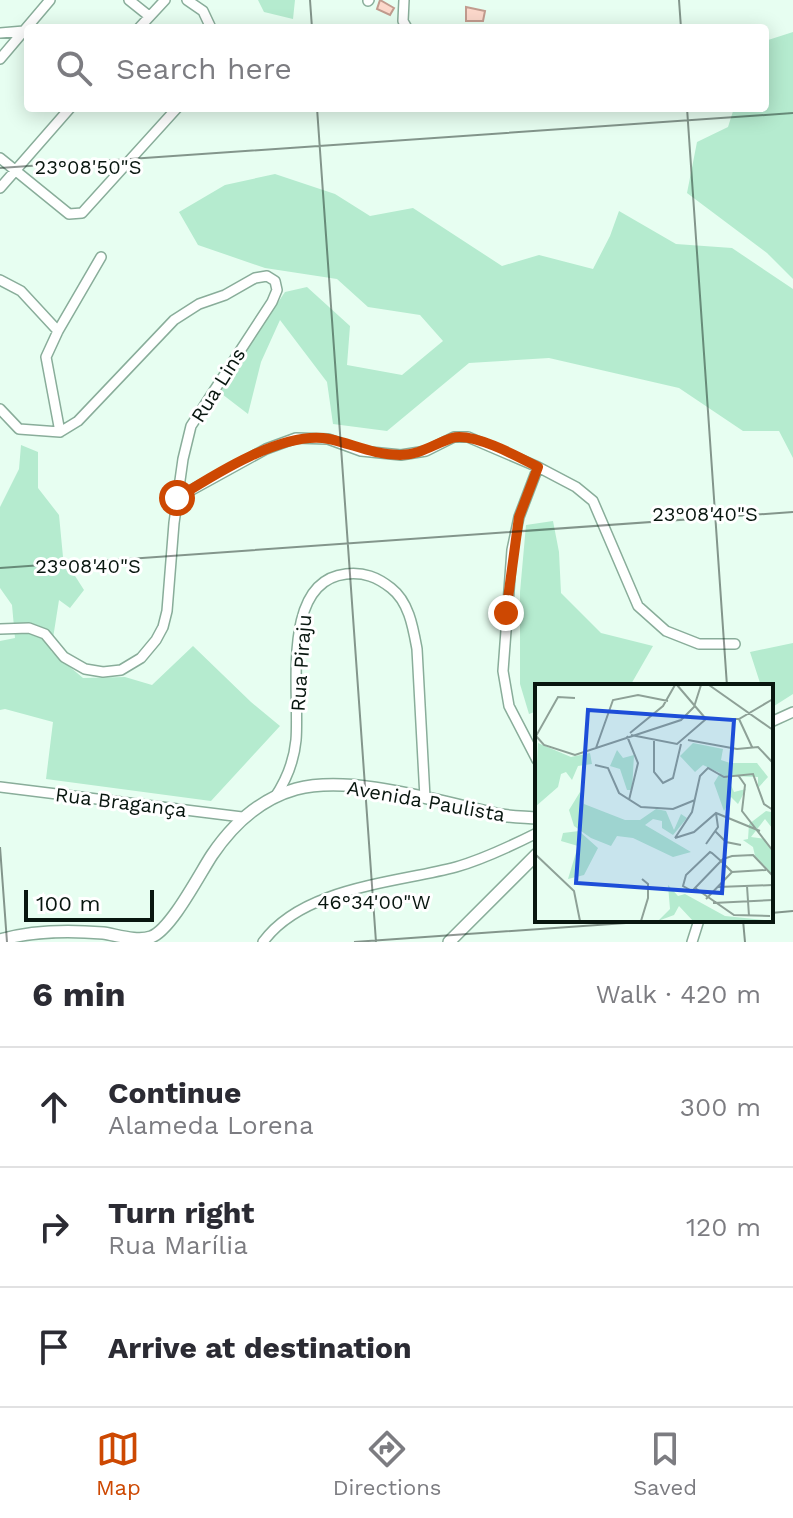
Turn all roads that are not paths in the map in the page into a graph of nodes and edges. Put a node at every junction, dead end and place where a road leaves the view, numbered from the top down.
1 (50, 0) edge
2 (129, 0) edge
3 (165, 0) edge
4 (187, 0) edge
5 (404, 0) edge
6 (149, 16) junction
7 (30, 24) edge
8 (142, 24) edge
9 (209, 24) edge
10 (405, 24) edge
11 (24, 31) joint
12 (0, 33) edge
13 (0, 59) edge
14 (67, 112) edge
15 (173, 112) edge
16 (0, 158) edge
17 (16, 171) junction
18 (0, 188) edge
19 (101, 257) dead end
20 (0, 280) edge
21 (58, 331) junction
22 (0, 409) edge
23 (60, 432) junction
24 (538, 467) junction
25 (177, 498) junction
26 (0, 629) edge
27 (735, 644) dead end
28 (793, 712) edge
29 (773, 721) edge
30 (535, 756) edge
31 (0, 787) edge
32 (275, 797) junction
33 (425, 798) junction
34 (242, 817) junction
35 (535, 818) edge
36 (535, 834) edge
37 (535, 856) edge
38 (698, 922) edge
39 (0, 940) edge
40 (154, 940) edge
41 (263, 942) edge
42 (449, 942) edge
43 (692, 942) edge

1 - 7 street
2 - 6 street
3 - 6 street
4 - 9 street
5 - 10 street
6 - 8 street
11 - 12 street
11 - 13 street
14 - 17 street
15 - 17 street
16 - 17 street
17 - 18 street
19 - 21 street
20 - 21 street
21 - 23 street
22 - 23 street
23 - 25 street, Rua Lins
24 - 25 street
24 - 27 street
24 - 30 street
25 - 26 street, Rua Lins
28 - 29 street
31 - 34 street, Rua Bragança
32 - 33 street, Avenida Paulista
32 - 33 street, Rua Piraju
32 - 34 street, Avenida Paulista
33 - 35 street, Avenida Paulista
34 - 40 street, Avenida Paulista
36 - 41 street
37 - 42 street
38 - 43 street
39 - 40 street, Avenida Paulista

